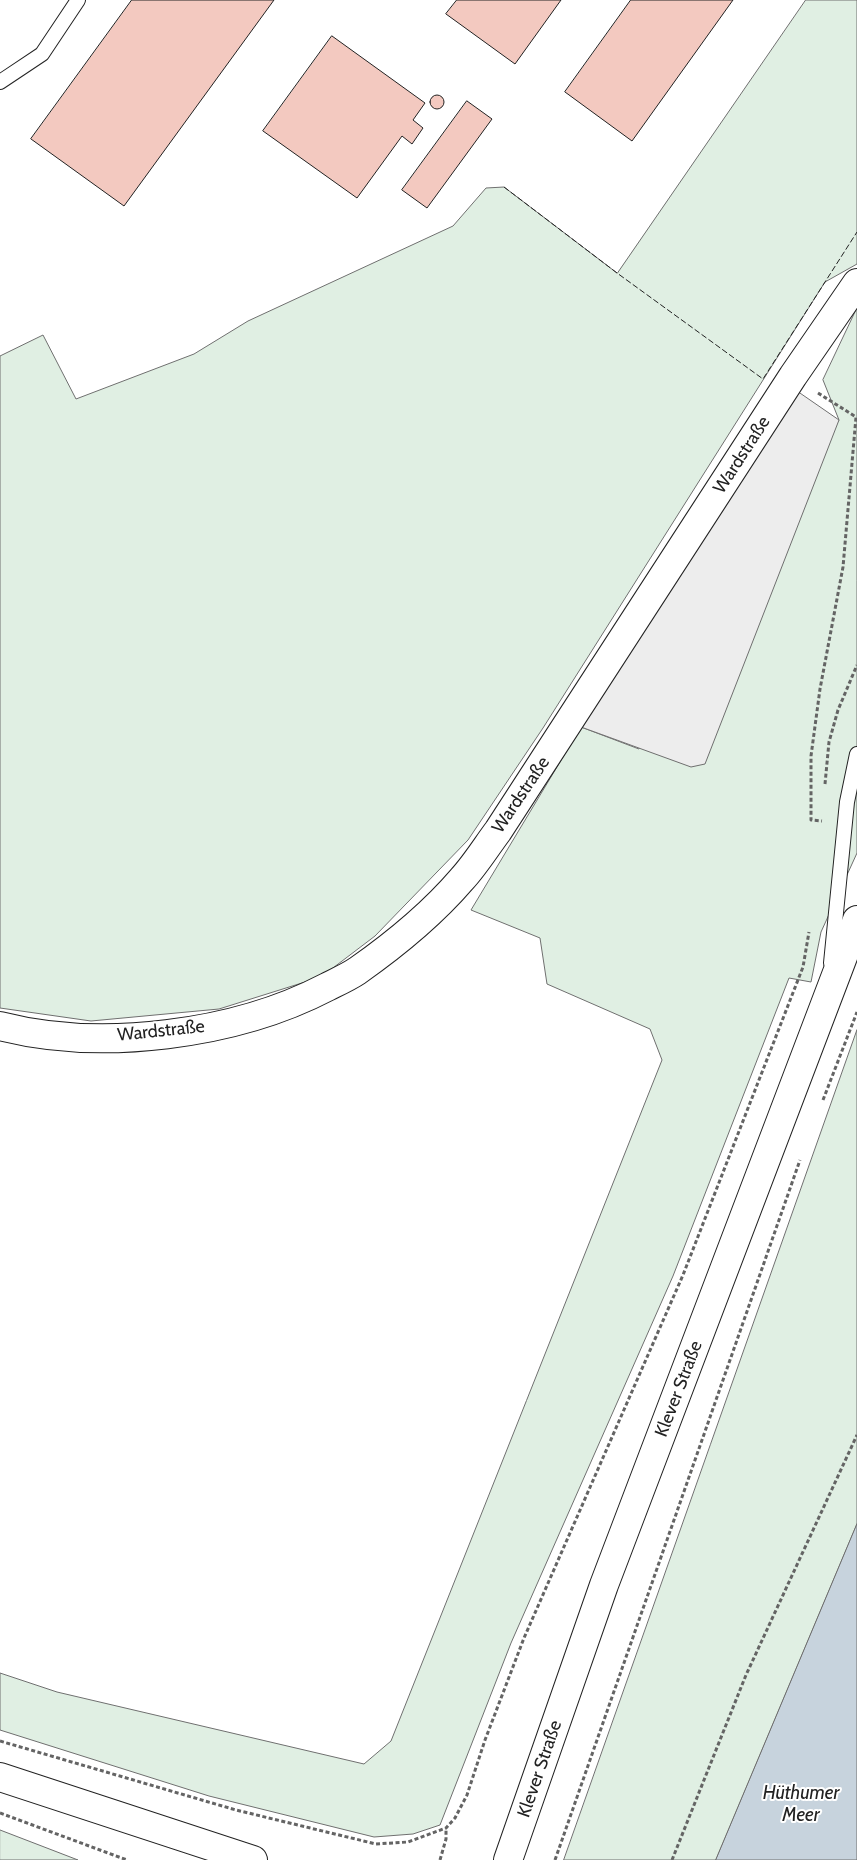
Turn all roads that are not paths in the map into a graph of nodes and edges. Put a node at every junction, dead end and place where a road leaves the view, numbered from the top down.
1 (78, 0) edge
2 (0, 82) edge
3 (857, 283) edge
4 (857, 754) edge
5 (857, 920) edge
6 (857, 954) edge
7 (828, 994) junction
8 (0, 1026) edge
9 (0, 1778) edge
10 (253, 1860) edge
11 (508, 1860) edge

1 - 2 lane
3 - 8 main road, Wardstraße
4 - 7 lane
5 - 7 main road, Klever Straße
6 - 7 lane
7 - 11 main road, Klever Straße
9 - 10 main road

